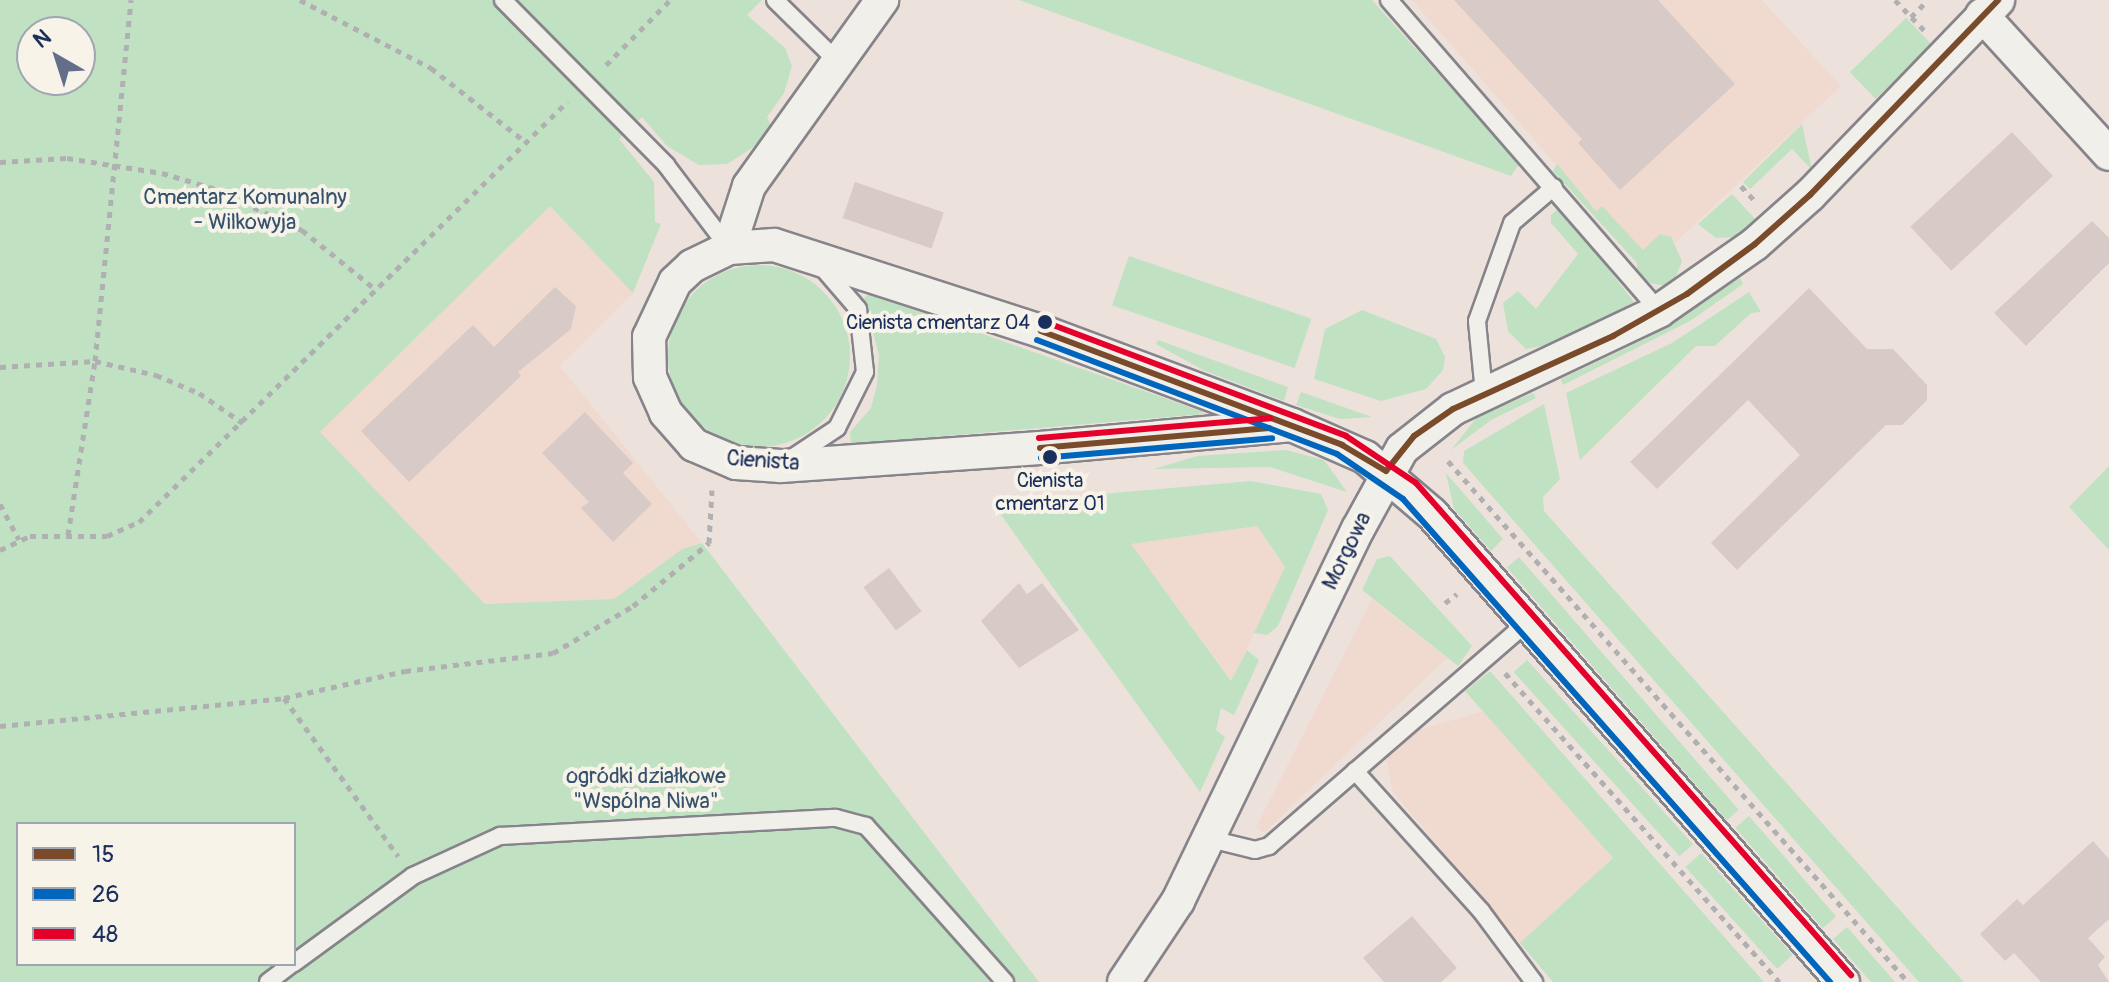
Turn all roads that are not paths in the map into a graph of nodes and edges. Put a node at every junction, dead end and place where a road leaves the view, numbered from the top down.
1 (503, 0) edge
2 (775, 0) edge
3 (882, 0) edge
4 (1389, 0) edge
5 (1990, 8) edge
6 (836, 60) junction
7 (2109, 154) edge
8 (1554, 187) junction
9 (729, 248) junction
10 (810, 253) junction
11 (1659, 311) junction
12 (1484, 393) junction
13 (1292, 425) junction
14 (781, 466) junction
15 (1386, 471) junction
16 (1526, 623) junction
17 (1355, 771) junction
18 (1210, 839) junction
19 (296, 961) edge
20 (289, 966) edge
21 (268, 982) edge
22 (1005, 982) edge
23 (1124, 982) edge
24 (1534, 982) edge
25 (1843, 982) edge

1 - 9 lane
2 - 6 lane
3 - 6 street
4 - 8 lane
5 - 7 street
5 - 11 street, Morgowa
6 - 9 street
8 - 11 lane
8 - 12 lane
9 - 10 street, Cienista
9 - 14 street, Cienista
10 - 13 street, Cienista
10 - 14 lane
11 - 12 street, Morgowa
12 - 15 street, Morgowa
13 - 14 street, Cienista
13 - 15 street, Cienista
15 - 16 street, Cienista
15 - 18 street, Morgowa
16 - 17 lane
16 - 25 street, Cienista
17 - 18 lane
17 - 24 lane
18 - 23 street, Morgowa
19 - 22 lane
20 - 21 lane

